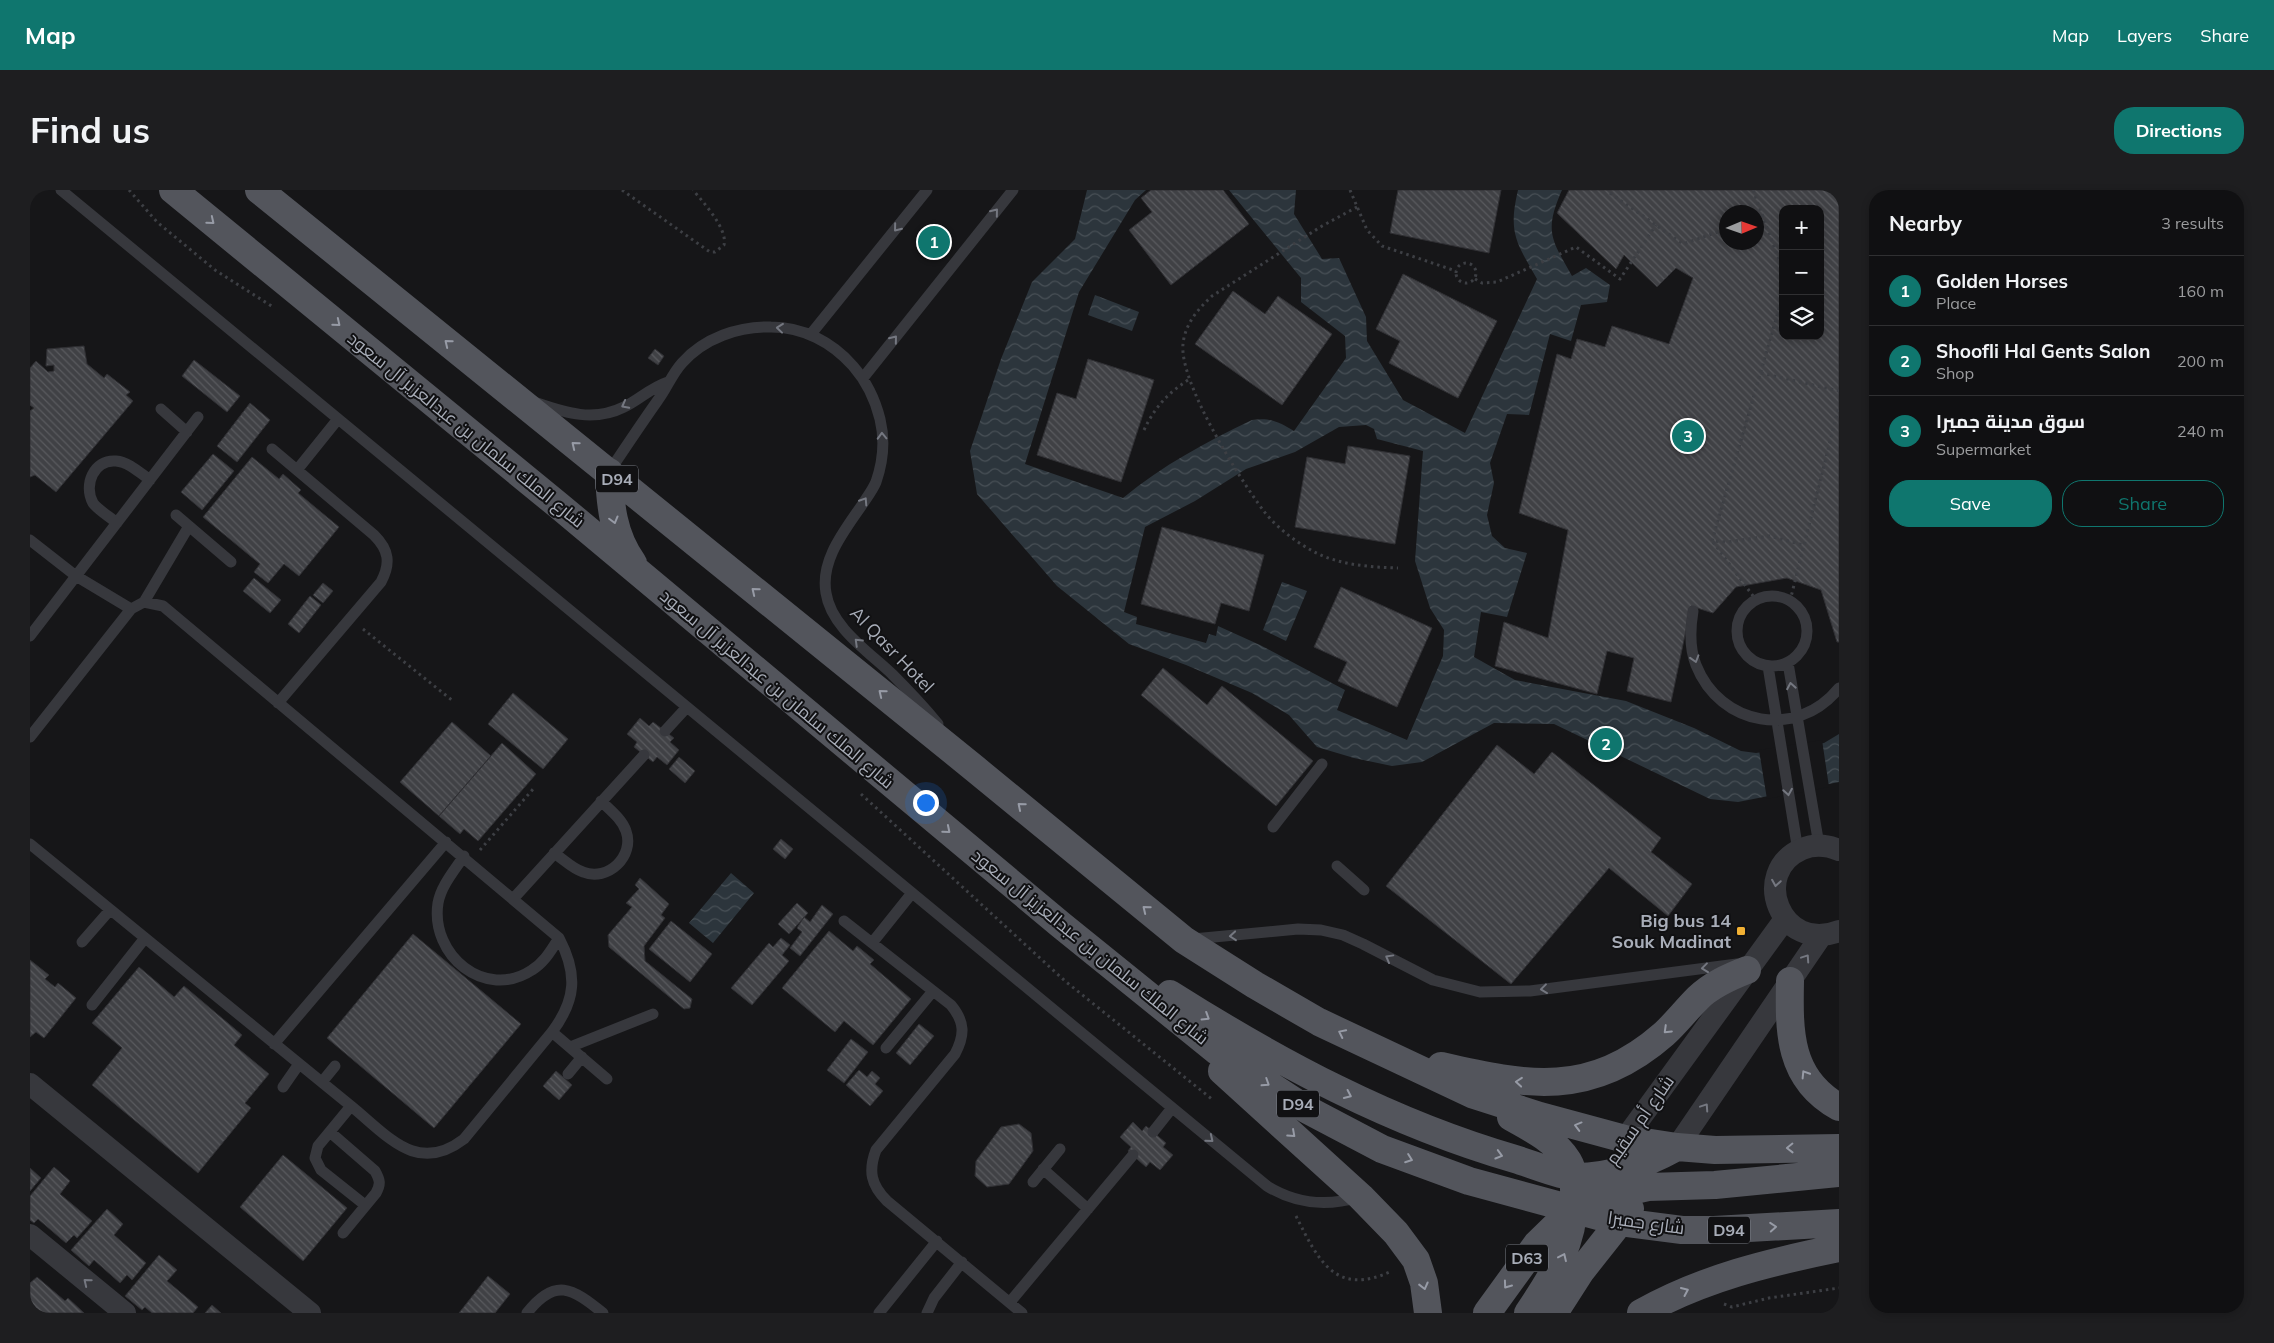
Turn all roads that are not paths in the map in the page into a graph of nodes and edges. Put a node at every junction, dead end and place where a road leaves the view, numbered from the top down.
1 (61, 190) edge
2 (173, 190) edge
3 (259, 190) edge
4 (928, 190) edge
5 (1012, 190) edge
6 (811, 334) junction
7 (863, 378) junction
8 (668, 382) junction
9 (513, 395) junction
10 (161, 409) dead end
11 (198, 417) dead end
12 (338, 419) junction
13 (187, 432) junction
14 (272, 449) dead end
15 (297, 470) junction
16 (609, 472) junction
17 (150, 480) junction
18 (176, 515) dead end
19 (117, 523) junction
20 (189, 526) junction
21 (30, 540) edge
22 (231, 562) dead end
23 (76, 576) junction
24 (642, 577) junction
25 (144, 602) junction
26 (131, 608) junction
27 (1693, 611) dead end
28 (31, 633) edge
29 (1788, 663) junction
30 (1768, 666) junction
31 (1839, 688) edge
32 (278, 703) junction
33 (687, 707) junction
34 (1797, 718) junction
35 (1777, 721) junction
36 (665, 731) dead end
37 (30, 737) edge
38 (644, 755) dead end
39 (1322, 764) dead end
40 (974, 768) junction
41 (601, 801) junction
42 (1273, 827) dead end
43 (446, 842) junction
44 (30, 844) edge
45 (1814, 844) edge
46 (554, 853) junction
47 (467, 859) junction
48 (1337, 866) dead end
49 (1364, 890) dead end
50 (912, 893) junction
51 (513, 899) junction
52 (110, 910) junction
53 (1785, 919) junction
54 (844, 921) dead end
55 (1062, 925) junction
56 (1830, 933) edge
57 (145, 938) junction
58 (559, 938) junction
59 (1184, 940) junction
60 (82, 942) dead end
61 (872, 943) junction
62 (1750, 966) junction
63 (1790, 981) junction
64 (933, 991) junction
65 (92, 1005) dead end
66 (653, 1014) dead end
67 (552, 1032) junction
68 (274, 1044) junction
69 (570, 1047) junction
70 (886, 1048) dead end
71 (1386, 1054) junction
72 (582, 1057) junction
73 (299, 1064) junction
74 (335, 1066) dead end
75 (568, 1074) dead end
76 (607, 1079) dead end
77 (322, 1082) junction
78 (30, 1084) edge
79 (283, 1087) dead end
80 (1474, 1095) junction
81 (351, 1106) junction
82 (1839, 1107) edge
83 (1172, 1108) junction
84 (330, 1132) junction
85 (1153, 1132) dead end
86 (1625, 1139) junction
87 (1677, 1147) junction
88 (1839, 1148) edge
89 (1060, 1149) dead end
90 (1133, 1156) dead end
91 (1043, 1170) junction
92 (1839, 1173) edge
93 (1588, 1176) junction
94 (1033, 1182) dead end
95 (1713, 1185) junction
96 (1648, 1187) junction
97 (1361, 1197) junction
98 (365, 1206) junction
99 (1088, 1209) junction
100 (1574, 1210) junction
101 (1620, 1222) junction
102 (1839, 1223) edge
103 (1714, 1230) junction
104 (344, 1233) dead end
105 (30, 1235) edge
106 (937, 1241) junction
107 (1839, 1248) edge
108 (962, 1262) junction
109 (1010, 1302) junction
110 (125, 1313) edge
111 (310, 1313) edge
112 (527, 1313) edge
113 (603, 1313) edge
114 (879, 1313) edge
115 (927, 1313) edge
116 (1022, 1313) edge
117 (1428, 1313) edge
118 (1487, 1313) edge
119 (1528, 1313) edge
120 (1554, 1313) edge
121 (1641, 1313) edge

1 - 12 lane
2 -> 24 main road, شارع الملك سلمان بن عبدالعزيز آل سعود / D94
9 -> 3 main road, D94
4 -> 6 lane
7 -> 5 lane
6 - 7 lane, Al Qasr Hotel
6 -> 8 lane, Al Qasr Hotel
40 -> 7 lane, Al Qasr Hotel
8 -> 9 lane
8 - 16 lane, Al Qasr Hotel
16 -> 9 main road, D94
10 - 13 lane
11 - 13 lane
12 - 15 lane
12 - 33 lane
13 - 17 lane
14 - 15 lane
15 - 32 lane
16 -> 24 main road
40 -> 16 main road, D94
17 - 19 lane
17 - 19 lane
18 - 20 lane
19 - 23 lane
20 - 22 lane
20 - 25 lane
21 - 23 lane
23 - 26 lane
23 - 28 lane
24 -> 55 main road, شارع الملك سلمان بن عبدالعزيز آل سعود / D94
25 - 26 lane
25 - 32 lane
26 - 37 lane
27 -> 35 lane
29 - 30 lane
29 - 30 lane
34 -> 29 lane
30 - 35 lane
31 - 34 lane
32 - 43 lane
33 - 36 lane
33 - 50 lane
34 - 35 lane
34 - 45 lane
35 -> 45 lane
38 - 41 lane
39 - 42 lane
59 -> 40 main road, D94
41 - 46 lane
41 - 46 lane
43 - 47 lane
43 - 68 lane
44 - 52 lane
45 -> 53 street
46 - 51 lane
47 - 51 lane
47 - 58 lane
48 - 49 lane
50 - 61 lane
50 - 83 lane
51 - 58 lane
52 - 57 lane
52 - 60 lane
53 - 56 street
53 - 62 street, شارع أم سقيم
54 - 61 lane
55 -> 93 main road
55 -> 97 main road
55 -> 100 main road, شارع الملك سلمان بن عبدالعزيز آل سعود / D94
63 -> 56 street
57 - 65 lane
57 - 68 lane
58 - 67 lane
62 -> 59 lane
71 -> 59 main road, D94
61 - 64 lane
62 -> 71 main road
62 - 86 street, شارع أم سقيم
82 -> 63 main road
87 -> 63 street
64 - 70 lane
64 - 106 lane
66 - 69 lane
67 - 69 lane
67 - 81 lane
68 - 73 lane
69 - 72 lane
71 - 80 main road, D94
72 - 75 lane
72 - 76 lane
73 - 77 lane
73 - 79 lane
74 - 77 lane
77 - 81 lane
78 - 111 street
86 -> 80 main road, D94
80 - 93 main road
81 - 84 lane
83 - 85 lane
83 -> 97 lane
84 - 98 lane
84 - 98 lane
86 - 87 main road, D94
86 - 93 main road, شارع أم سقيم
88 -> 87 main road, D94
87 - 93 main road
87 - 96 main road
89 - 91 lane
90 - 99 lane
91 - 94 lane
91 - 99 lane
92 - 95 main road
93 - 100 main road
95 - 96 main road
95 - 103 main road
96 - 100 main road
96 - 101 main road
97 -> 117 main road
98 - 104 lane
99 - 109 lane
100 - 101 main road, شارع جميرا / D94
100 -> 118 main road, D63
119 -> 100 main road
101 - 103 main road, شارع جميرا / D94
101 - 120 main road
103 -> 102 main road, شارع جميرا / D94
110 -> 105 street
106 - 108 lane
106 - 114 lane
121 -> 107 main road
108 - 109 lane
108 - 115 lane
109 - 116 lane
112 - 113 lane

